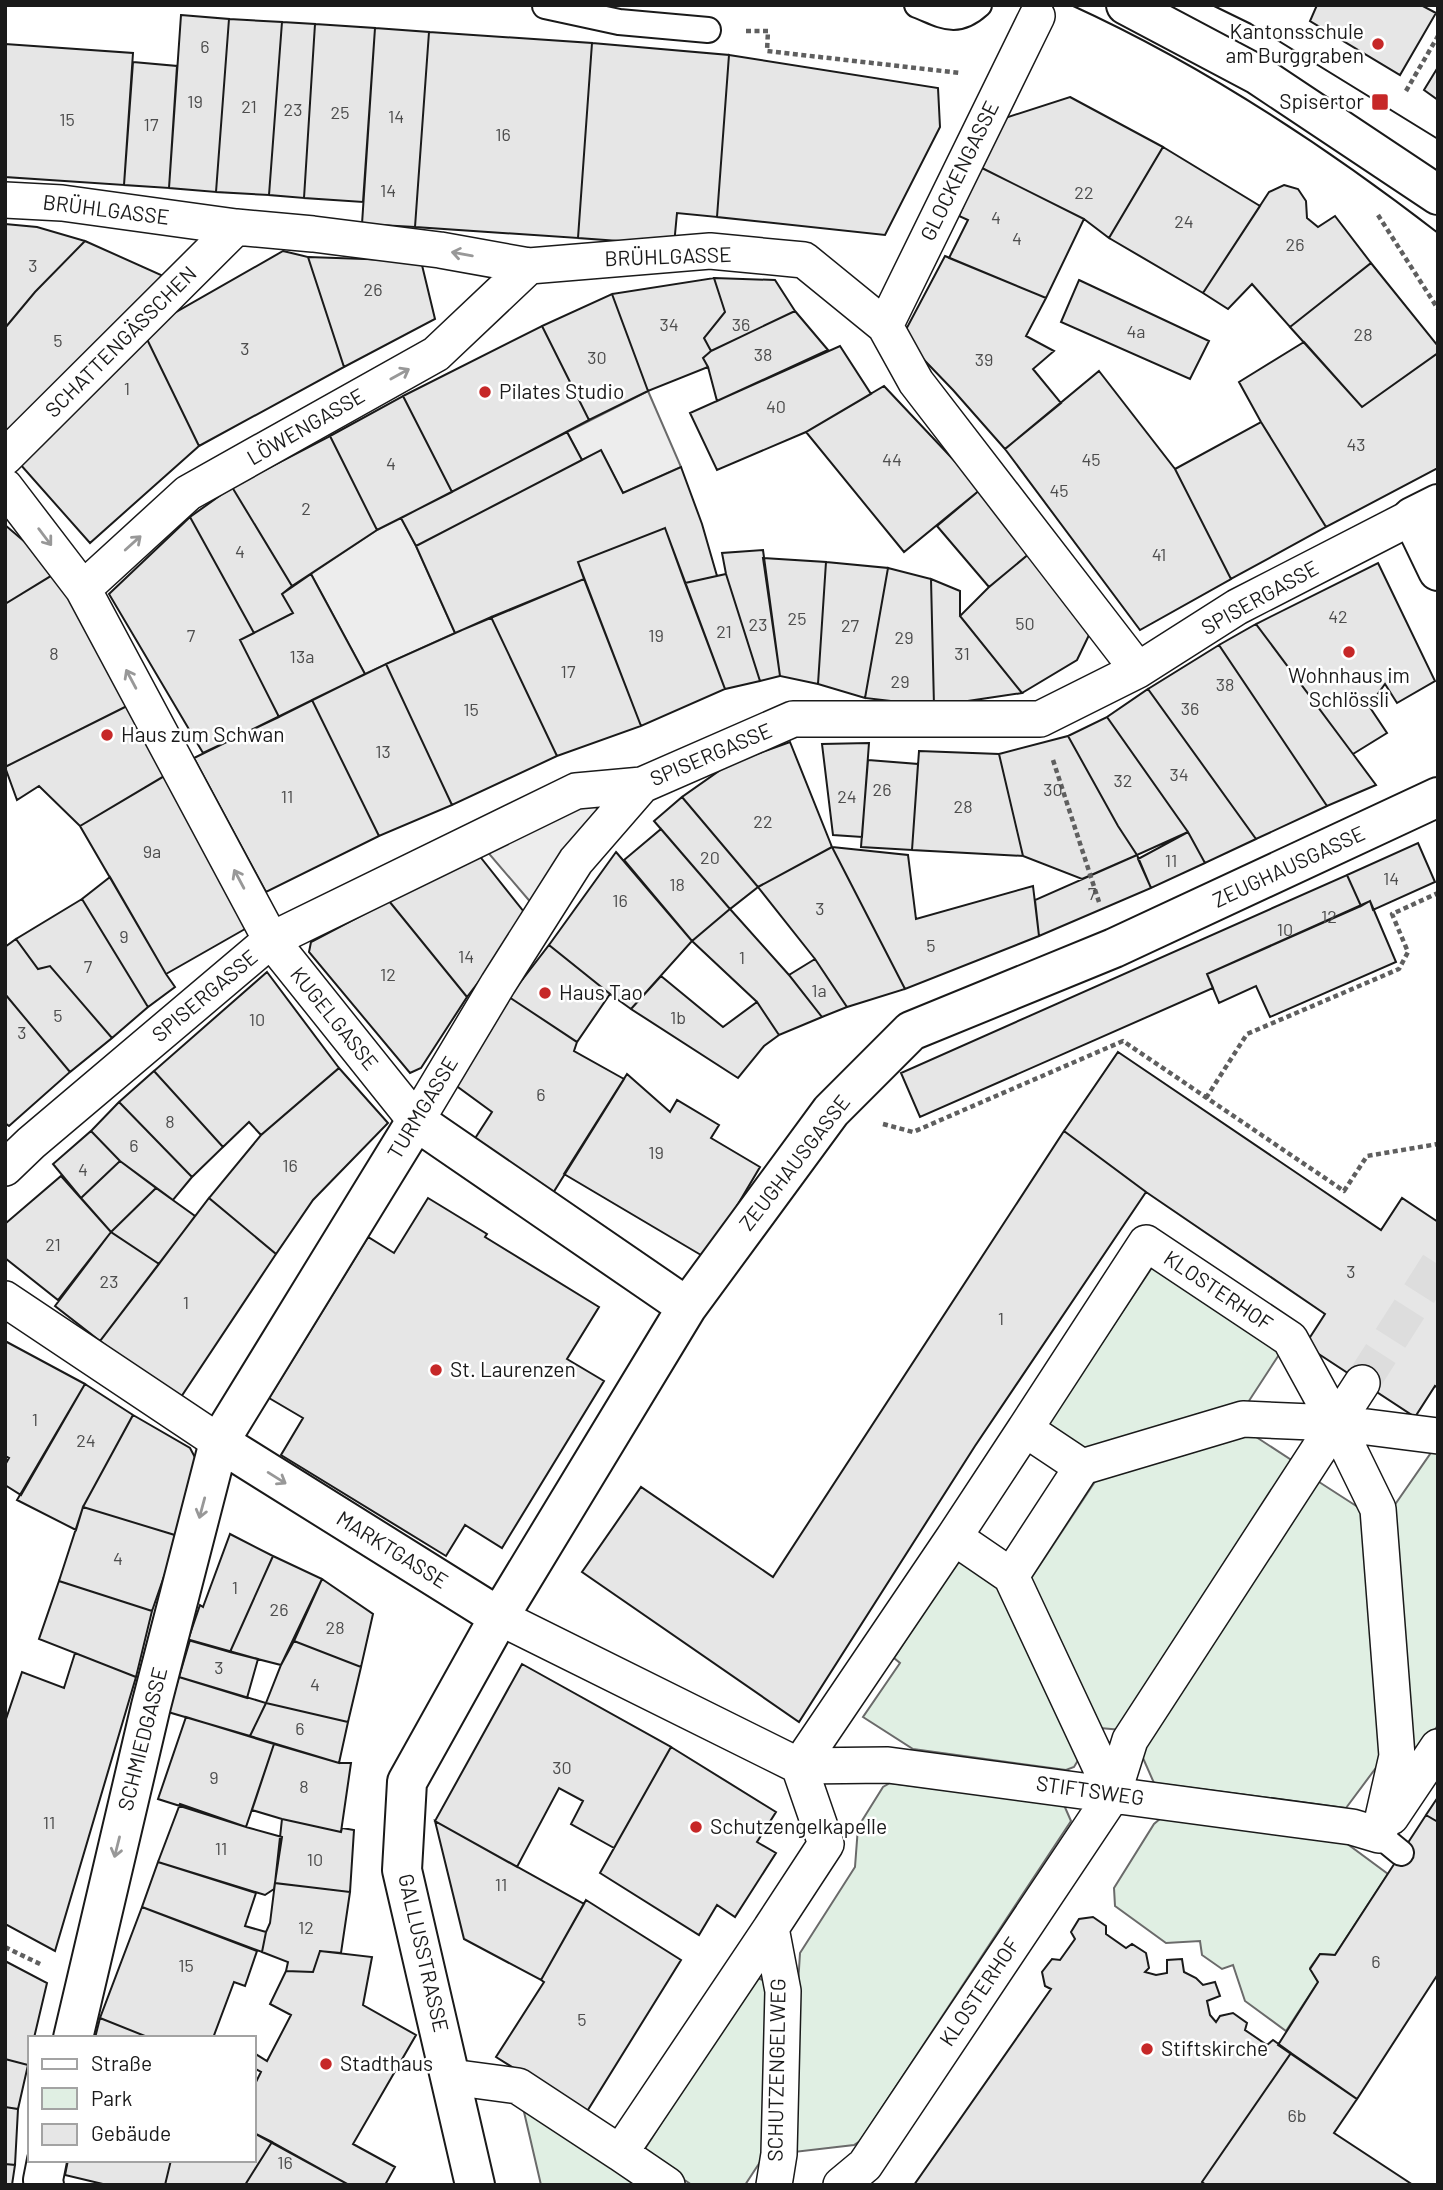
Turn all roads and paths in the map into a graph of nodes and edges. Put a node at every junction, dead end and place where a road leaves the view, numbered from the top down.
1 (917, 5) edge
2 (979, 5) edge
3 (1126, 5) edge
4 (545, 13) edge
5 (1037, 16) dead end
6 (708, 30) joint
7 (1438, 36) edge
8 (904, 67) dead end
9 (1406, 91) dead end
10 (1438, 195) edge
11 (5, 200) edge
12 (1378, 215) dead end
13 (236, 227) junction
14 (529, 266) junction
15 (1438, 309) edge
16 (885, 326) junction
17 (5, 457) edge
18 (5, 487) edge
19 (1425, 511) edge
20 (1438, 571) edge
21 (83, 589) junction
22 (1138, 670) junction
23 (1040, 719) junction
24 (642, 785) junction
25 (1438, 797) edge
26 (1094, 887) dead end
27 (1438, 892) edge
28 (271, 940) junction
29 (1206, 1098) junction
30 (831, 1111) junction
31 (416, 1121) junction
32 (1438, 1144) edge
33 (5, 1168) edge
34 (5, 1299) edge
35 (687, 1307) junction
36 (1362, 1383) tunnel mouth
37 (1336, 1423) junction
38 (1025, 1429) junction
39 (1438, 1436) edge
40 (219, 1442) junction
41 (1082, 1467) junction
42 (954, 1537) junction
43 (1011, 1576) junction
44 (499, 1617) junction
45 (1438, 1747) edge
46 (799, 1766) junction
47 (1113, 1794) junction
48 (1390, 1844) junction
49 (771, 1928) junction
50 (72, 2036) edge
51 (452, 2077) junction
52 (620, 2153) junction
53 (47, 2162) edge
54 (44, 2185) edge
55 (475, 2185) edge
56 (667, 2185) edge
57 (774, 2185) edge
58 (841, 2185) edge

1 - 2 lane
3 - 10 street
4 - 6 lane
5 - 16 street, GLOCKENGASSE
6 - 8 path
7 - 9 path
11 - 13 street, BRÜHLGASSE
12 - 15 path
14 -> 13 street, BRÜHLGASSE
13 - 17 street, SCHATTENGÄSSCHEN
14 - 16 street, BRÜHLGASSE
21 -> 14 street, LÖWENGASSE
16 - 22 street, BRÜHLGASSE
18 -> 21 street, KUGELGASSE
19 - 20 street
19 - 22 street, SPISERGASSE
28 -> 21 street, KUGELGASSE
22 - 23 street, SPISERGASSE
23 - 24 street, SPISERGASSE
23 - 26 path
24 - 28 street, SPISERGASSE
24 - 31 street, TURMGASSE
25 - 30 street, ZEUGHAUSGASSE
27 - 29 path
28 - 31 street, KUGELGASSE
28 - 33 street, SPISERGASSE
29 - 30 path
29 - 32 path
30 - 35 street, ZEUGHAUSGASSE
31 - 35 street, KUGELGASSE
31 - 40 street, TURMGASSE
34 - 40 street, MARKTGASSE
35 - 44 street, ZEUGHAUSGASSE
36 - 37 street, KLOSTERHOF
37 - 38 street, KLOSTERHOF
37 - 39 street
37 - 41 street
37 - 47 street, KLOSTERHOF
37 - 48 street, KLOSTERHOF
38 - 41 street
38 - 42 street, KLOSTERHOF
40 -> 44 street, MARKTGASSE
40 -> 50 street, SCHMIEDGASSE
41 - 43 street
42 - 43 street
42 - 46 street, KLOSTERHOF
43 - 47 street
44 - 46 street, MARKTGASSE
44 - 51 street, GALLUSSTRASSE
45 - 48 street
46 - 47 street, STIFTSWEG
46 - 49 street
47 - 48 street, STIFTSWEG
47 - 58 street, KLOSTERHOF
49 - 52 street
49 - 57 street, SCHUTZENGELWEG
51 - 52 street
51 - 55 street, GALLUSSTRASSE
52 - 56 street
53 - 54 street

